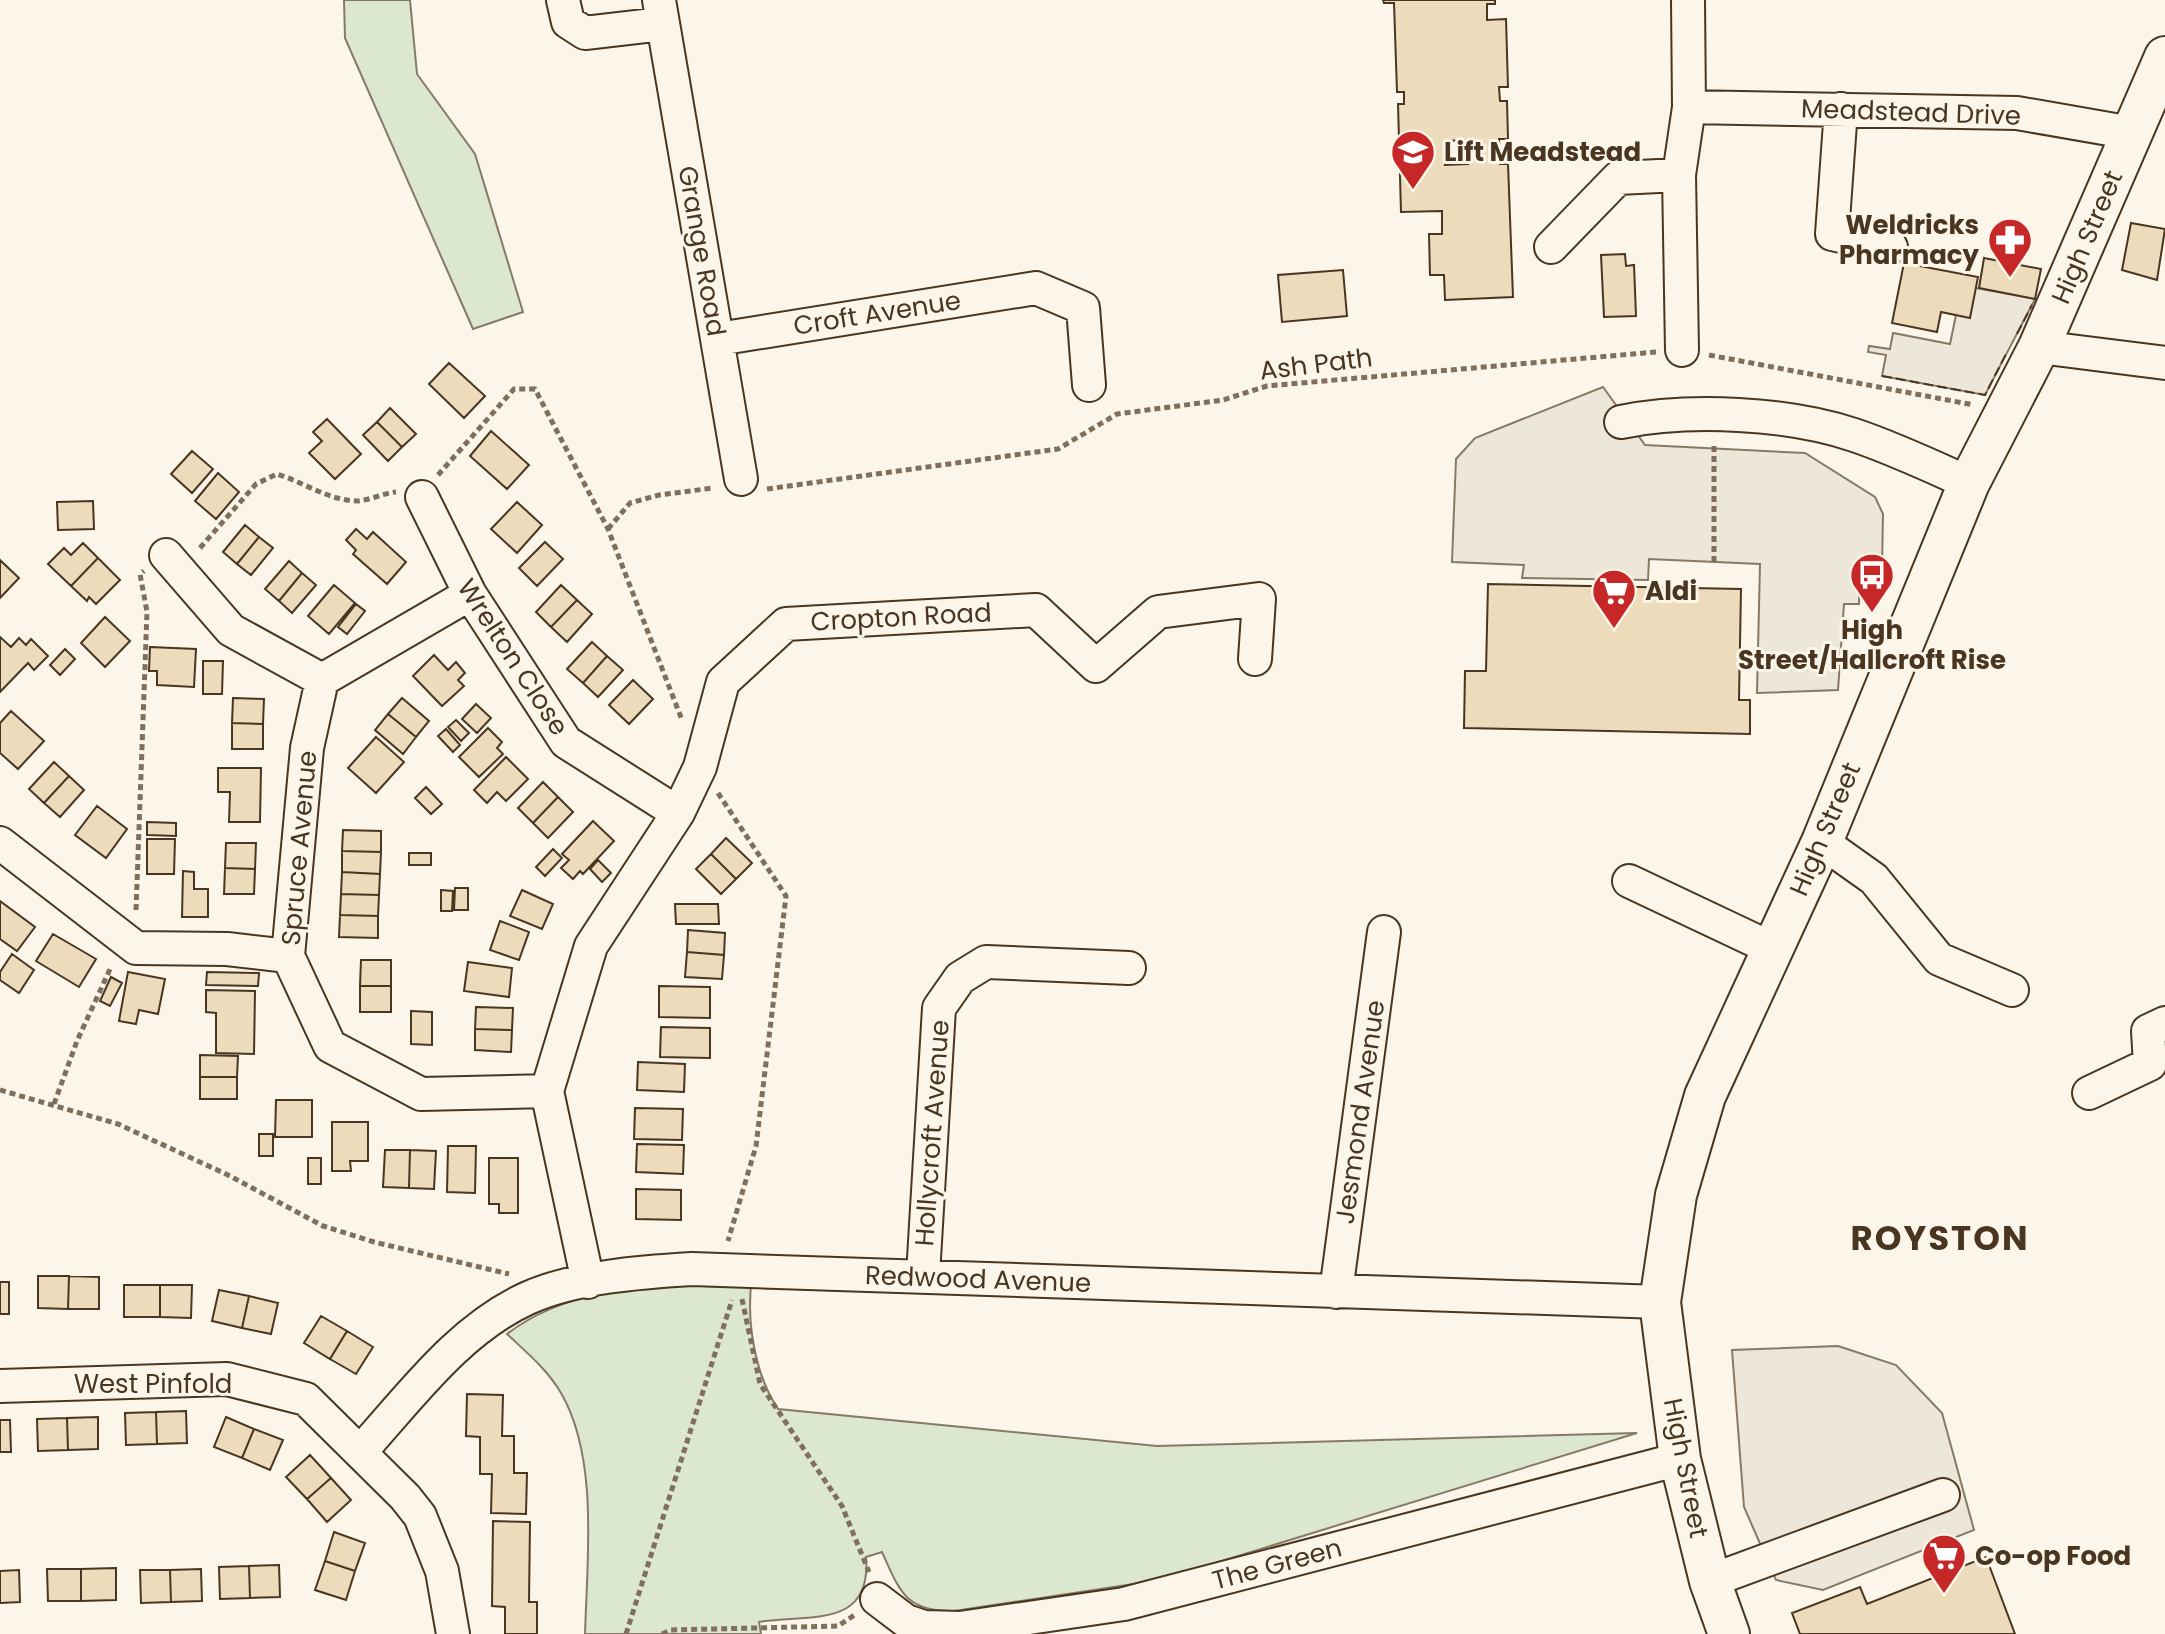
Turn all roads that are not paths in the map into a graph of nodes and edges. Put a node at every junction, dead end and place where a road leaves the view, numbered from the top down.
1 (563, 0) edge
2 (1688, 0) edge
3 (661, 12) edge
4 (2165, 57) edge
5 (1689, 107) junction
6 (1841, 109) junction
7 (2132, 133) junction
8 (1679, 175) junction
9 (1551, 247) dead end
10 (1891, 247) dead end
11 (718, 339) junction
12 (2039, 347) junction
13 (1682, 350) road end
14 (2165, 363) edge
15 (1089, 385) dead end
16 (1621, 422) dead end
17 (741, 479) road end
18 (1969, 483) junction
19 (422, 497) dead end
20 (166, 555) dead end
21 (470, 594) junction
22 (1255, 659) dead end
23 (322, 680) junction
24 (678, 813) junction
25 (1822, 842) junction
26 (0, 843) edge
27 (1629, 881) dead end
28 (1384, 932) dead end
29 (1773, 949) junction
30 (288, 956) junction
31 (1129, 968) dead end
32 (2012, 990) dead end
33 (2165, 1023) edge
34 (547, 1091) junction
35 (2089, 1093) dead end
36 (923, 1275) junction
37 (588, 1282) junction
38 (1336, 1292) junction
39 (1660, 1302) junction
40 (0, 1386) edge
41 (361, 1451) junction
42 (1680, 1459) junction
43 (1943, 1495) dead end
44 (1710, 1581) junction
45 (877, 1599) road end
46 (453, 1634) edge
47 (1729, 1634) edge

1 - 3 street, Grange Road
2 - 5 street
3 - 11 street, Grange Road
4 - 7 main road, High Street
5 - 6 street, Meadstead Drive
5 - 8 street
6 - 7 street, Meadstead Drive
6 - 10 street
7 - 12 main road, High Street
8 - 9 street
8 - 13 street
11 - 15 street, Croft Avenue
11 - 17 street, Grange Road
12 - 14 street
12 - 18 main road, High Street
16 - 18 street
18 - 25 main road, High Street
19 - 21 street, Wrelton Close
20 - 23 street
21 - 23 street
21 - 24 street, Wrelton Close
22 - 24 street, Cropton Road
23 - 30 street, Spruce Avenue
24 - 34 street, Cropton Road
25 - 29 main road, High Street
25 - 32 street
26 - 30 street
27 - 29 street
28 - 38 street, Jesmond Avenue
29 - 39 main road, High Street
30 - 34 street, Spruce Avenue
31 - 36 street, Hollycroft Avenue
33 - 35 street
34 - 37 street, Cropton Road
36 - 37 street, Redwood Avenue
36 - 38 street, Redwood Avenue
37 - 41 street, Redwood Avenue
38 - 39 street, Redwood Avenue
39 - 42 main road, High Street
40 - 41 street, West Pinfold
41 - 46 street, West Pinfold
42 - 44 main road, High Street
42 - 45 street, The Green
43 - 44 street
44 - 47 main road, High Street

